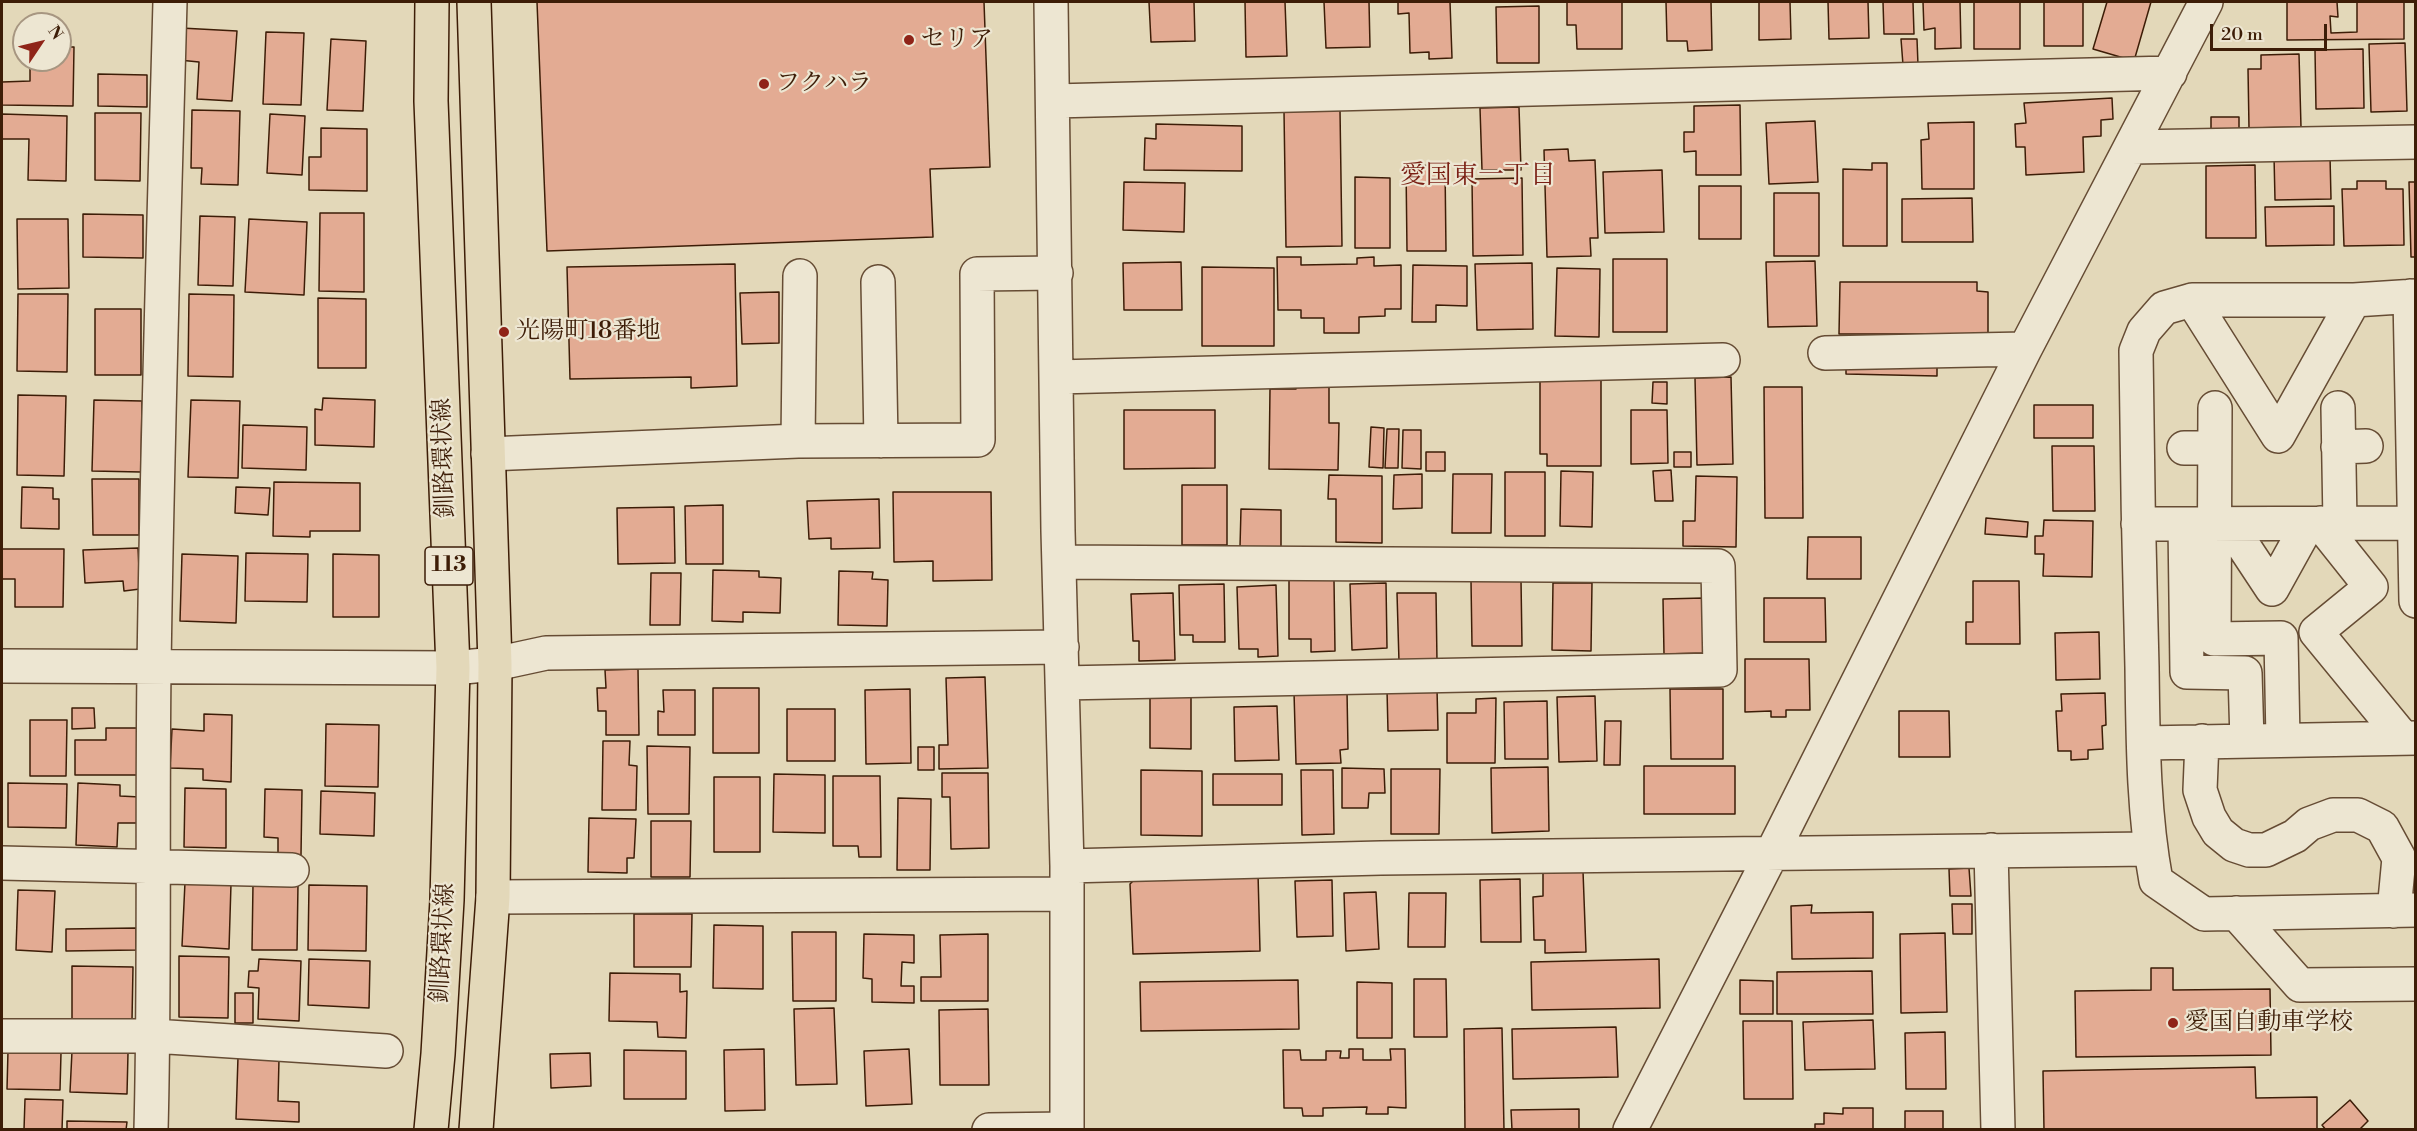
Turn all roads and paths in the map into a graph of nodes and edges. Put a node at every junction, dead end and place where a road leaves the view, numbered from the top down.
1 (170, 2) edge
2 (432, 2) edge
3 (474, 2) edge
4 (1051, 2) edge
5 (2206, 2) edge
6 (2170, 73) junction
7 (1054, 101) junction
8 (2415, 142) edge
9 (2132, 147) junction
10 (1056, 273) junction
11 (800, 276) dead end
12 (878, 282) dead end
13 (2413, 296) edge
14 (2192, 300) junction
15 (2354, 300) junction
16 (2025, 349) junction
17 (1825, 353) dead end
18 (1723, 360) dead end
19 (1056, 377) junction
20 (2216, 408) dead end
21 (2338, 408) dead end
22 (798, 441) junction
23 (881, 441) junction
24 (488, 454) junction
25 (2323, 523) junction
26 (2415, 523) edge
27 (2138, 524) junction
28 (2210, 524) junction
29 (1059, 562) junction
30 (2415, 590) edge
31 (2415, 601) edge
32 (1062, 647) junction
33 (495, 664) junction
34 (2, 666) edge
35 (154, 668) junction
36 (453, 668) junction
37 (1062, 682) junction
38 (2409, 738) edge
39 (2283, 740) junction
40 (2202, 741) junction
41 (2247, 741) junction
42 (2144, 742) junction
43 (2150, 849) junction
44 (1991, 850) junction
45 (1772, 853) junction
46 (2, 863) edge
47 (152, 867) junction
48 (292, 870) dead end
49 (1067, 880) junction
50 (493, 897) junction
51 (2405, 911) edge
52 (2236, 913) junction
53 (2415, 984) edge
54 (2, 1036) edge
55 (153, 1036) junction
56 (386, 1051) dead end
57 (1067, 1129) edge
58 (151, 1130) edge
59 (430, 1130) edge
60 (476, 1130) edge
61 (988, 1130) edge
62 (1630, 1130) edge
63 (1998, 1130) edge

1 - 35 street
2 - 36 main road, 釧路環状線 / 113
3 - 24 main road, 釧路環状線 / 113
4 - 7 street
5 - 6 street
6 - 7 street
6 - 9 street
7 - 10 street
8 - 9 street
9 - 16 street
10 - 19 street
10 - 23 street
11 - 22 street
12 - 23 street
13 - 15 street
13 - 26 street
14 - 15 street
14 - 15 street
14 - 27 street
16 - 17 street
16 - 45 street
18 - 19 street
19 - 29 street
20 - 28 street
21 - 25 street
22 - 23 street
22 - 24 street
24 - 33 main road, 釧路環状線 / 113
25 - 26 street
25 - 28 street
25 - 28 street
25 - 38 street
26 - 30 street
27 - 28 street
27 - 42 street
28 - 39 street
28 - 41 street
29 - 32 street
29 - 37 street
30 - 31 street
32 - 33 street
32 - 37 street
33 - 36 street
33 - 50 main road, 釧路環状線 / 113
34 - 35 street
35 - 36 street
35 - 47 street
36 - 59 main road, 釧路環状線 / 113
37 - 49 street
38 - 39 street
39 - 41 street
40 - 41 street
40 - 42 street
40 - 51 street
42 - 43 street
43 - 44 street
43 - 52 street
44 - 45 street
44 - 63 street
45 - 49 street
45 - 62 street
46 - 47 street
47 - 48 street
47 - 55 street
49 - 50 street
49 - 57 street
50 - 60 main road, 釧路環状線 / 113
51 - 52 street
52 - 53 street
54 - 55 street
55 - 56 street
55 - 58 street
57 - 61 street

